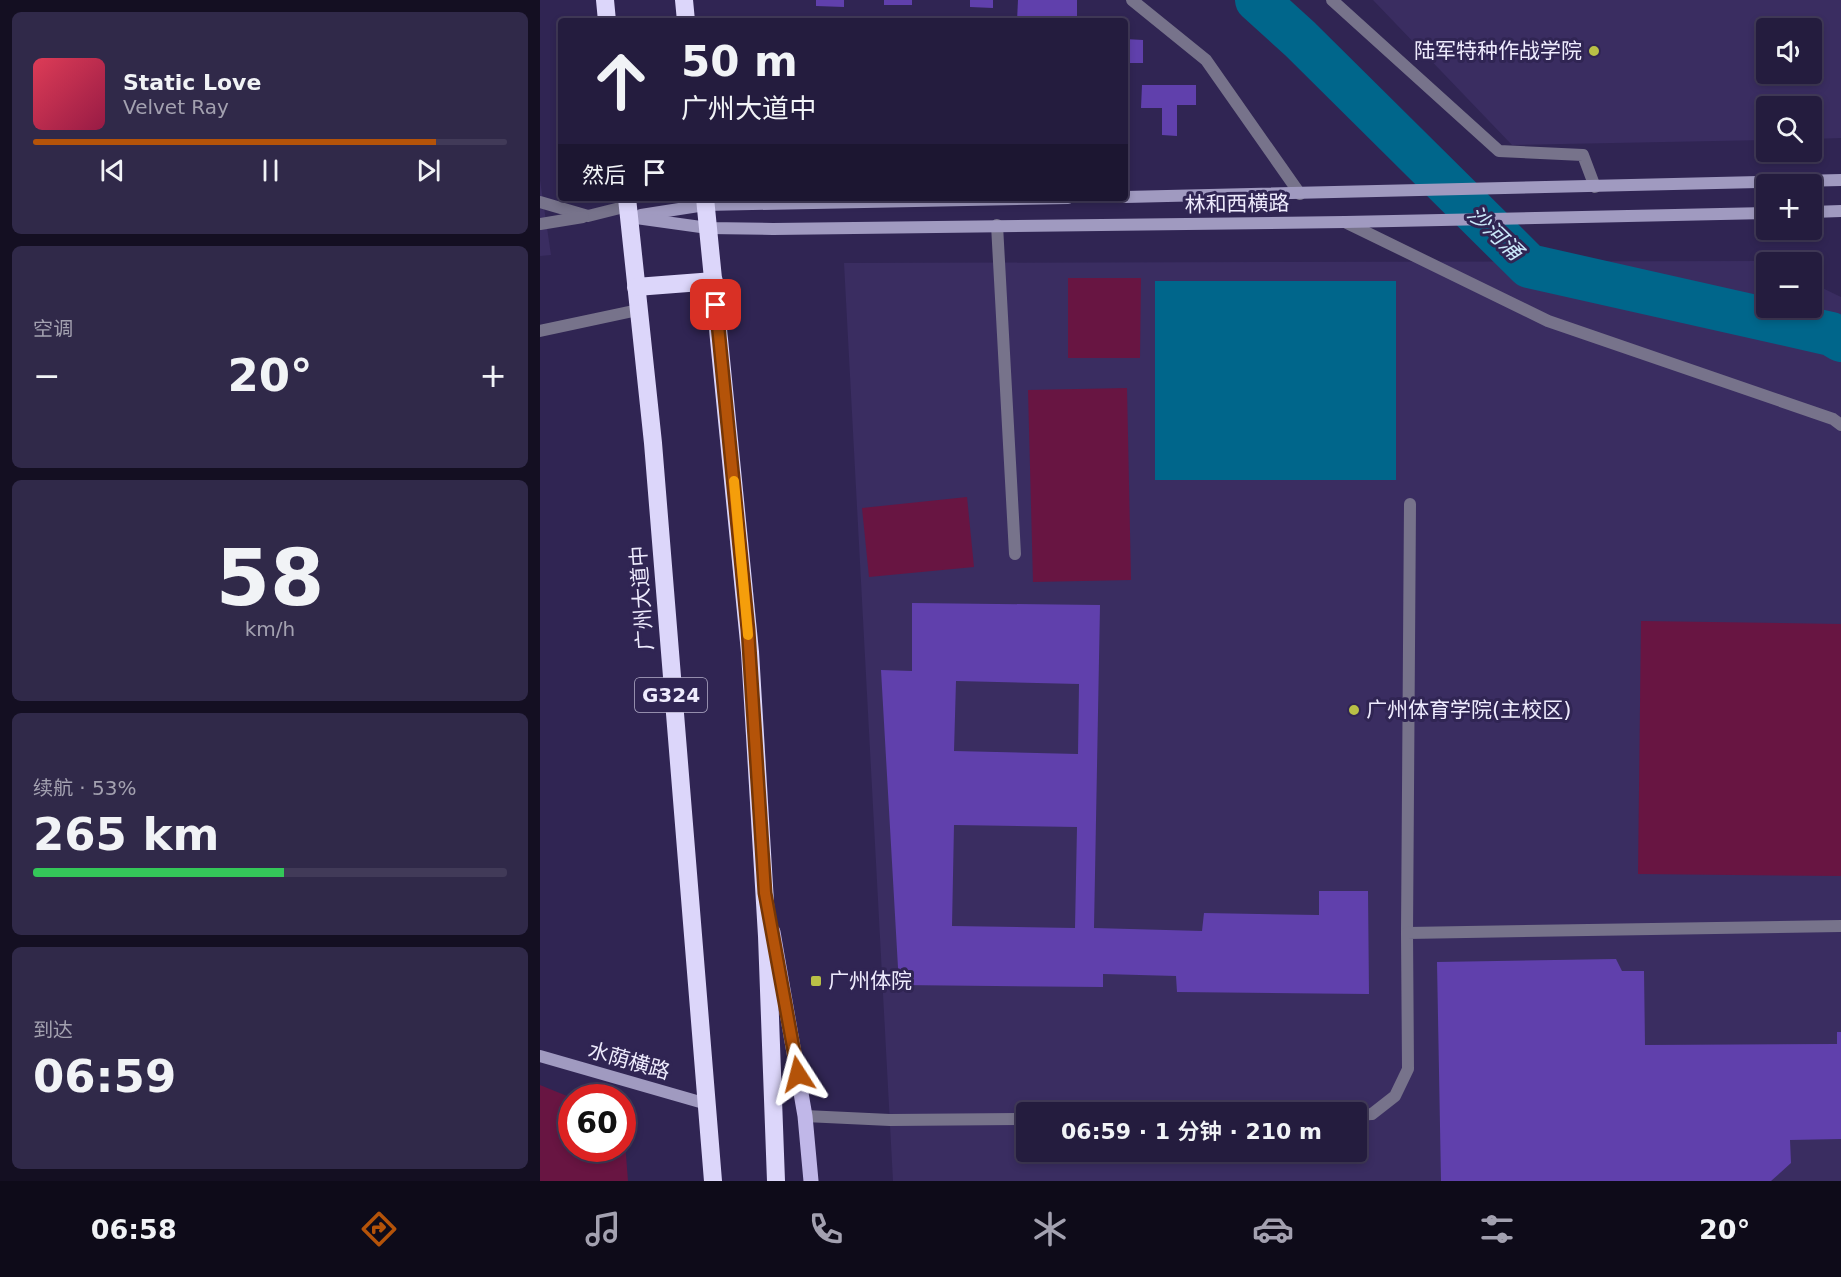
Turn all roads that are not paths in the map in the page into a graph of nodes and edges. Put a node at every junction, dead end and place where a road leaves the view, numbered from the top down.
1 (605, 0) edge
2 (684, 0) edge
3 (1132, 0) edge
4 (1332, 0) edge
5 (607, 18) edge
6 (686, 18) edge
7 (1841, 180) edge
8 (1595, 187) junction
9 (1300, 194) junction
10 (1128, 197) edge
11 (705, 201) edge
12 (540, 202) edge
13 (628, 207) edge
14 (1841, 211) edge
15 (1822, 212) edge
16 (1756, 213) edge
17 (588, 216) junction
18 (1345, 222) junction
19 (540, 224) edge
20 (997, 225) junction
21 (708, 228) junction
22 (714, 281) junction
23 (636, 287) junction
24 (638, 310) junction
25 (540, 331) edge
26 (1841, 425) edge
27 (1410, 504) dead end
28 (1015, 554) dead end
29 (765, 893) junction
30 (1841, 927) edge
31 (1407, 933) junction
32 (540, 1056) edge
33 (707, 1104) junction
34 (1367, 1114) edge
35 (805, 1116) junction
36 (1016, 1119) edge
37 (713, 1181) edge
38 (776, 1181) edge
39 (811, 1181) edge

1 - 5 highway
2 - 6 highway
3 - 9 street
4 - 8 street
7 - 8 main road, 林和西横路
8 - 9 main road, 林和西横路
9 - 10 main road, 林和西横路
11 - 13 main road
11 - 21 highway
12 - 17 street
13 - 17 street
13 - 21 main road, 林和西横路
13 - 23 highway, 广州大道中 / G324
14 - 15 main road
16 - 18 main road, 林和西横路
17 - 19 street
18 - 20 main road, 林和西横路
18 - 26 street
20 - 21 main road, 林和西横路
20 - 28 street
21 - 22 highway
22 - 23 highway
22 - 29 highway
23 - 24 highway, 广州大道中 / G324
24 - 25 street
24 - 33 highway, 广州大道中 / G324
27 - 31 street
29 - 35 main road
29 - 38 highway
30 - 31 street
31 - 34 street
32 - 33 main road, 水荫横路
33 - 37 highway, G324
35 - 36 street
35 - 39 main road

